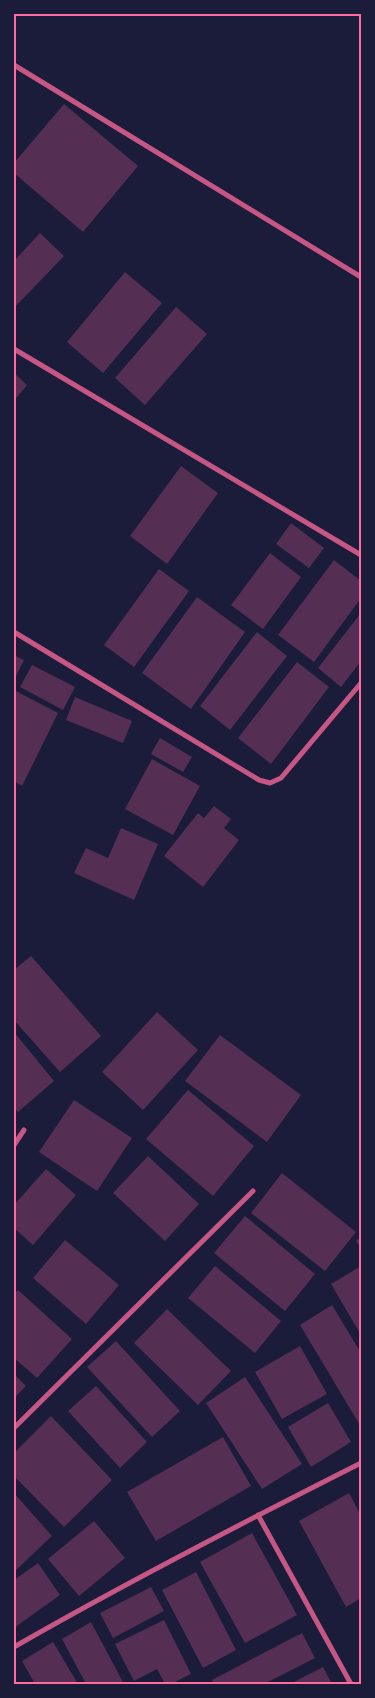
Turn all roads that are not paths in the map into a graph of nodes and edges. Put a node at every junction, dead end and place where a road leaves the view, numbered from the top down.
1 (14, 65) edge
2 (361, 277) edge
3 (14, 348) edge
4 (361, 555) edge
5 (14, 632) edge
6 (361, 683) edge
7 (24, 1130) dead end
8 (14, 1144) edge
9 (253, 1191) dead end
10 (14, 1428) edge
11 (361, 1463) edge
12 (258, 1515) junction
13 (14, 1647) edge
14 (351, 1684) edge

1 - 2 street
3 - 4 street
5 - 6 street
7 - 8 street
9 - 10 street
11 - 12 street
12 - 13 street
12 - 14 street

